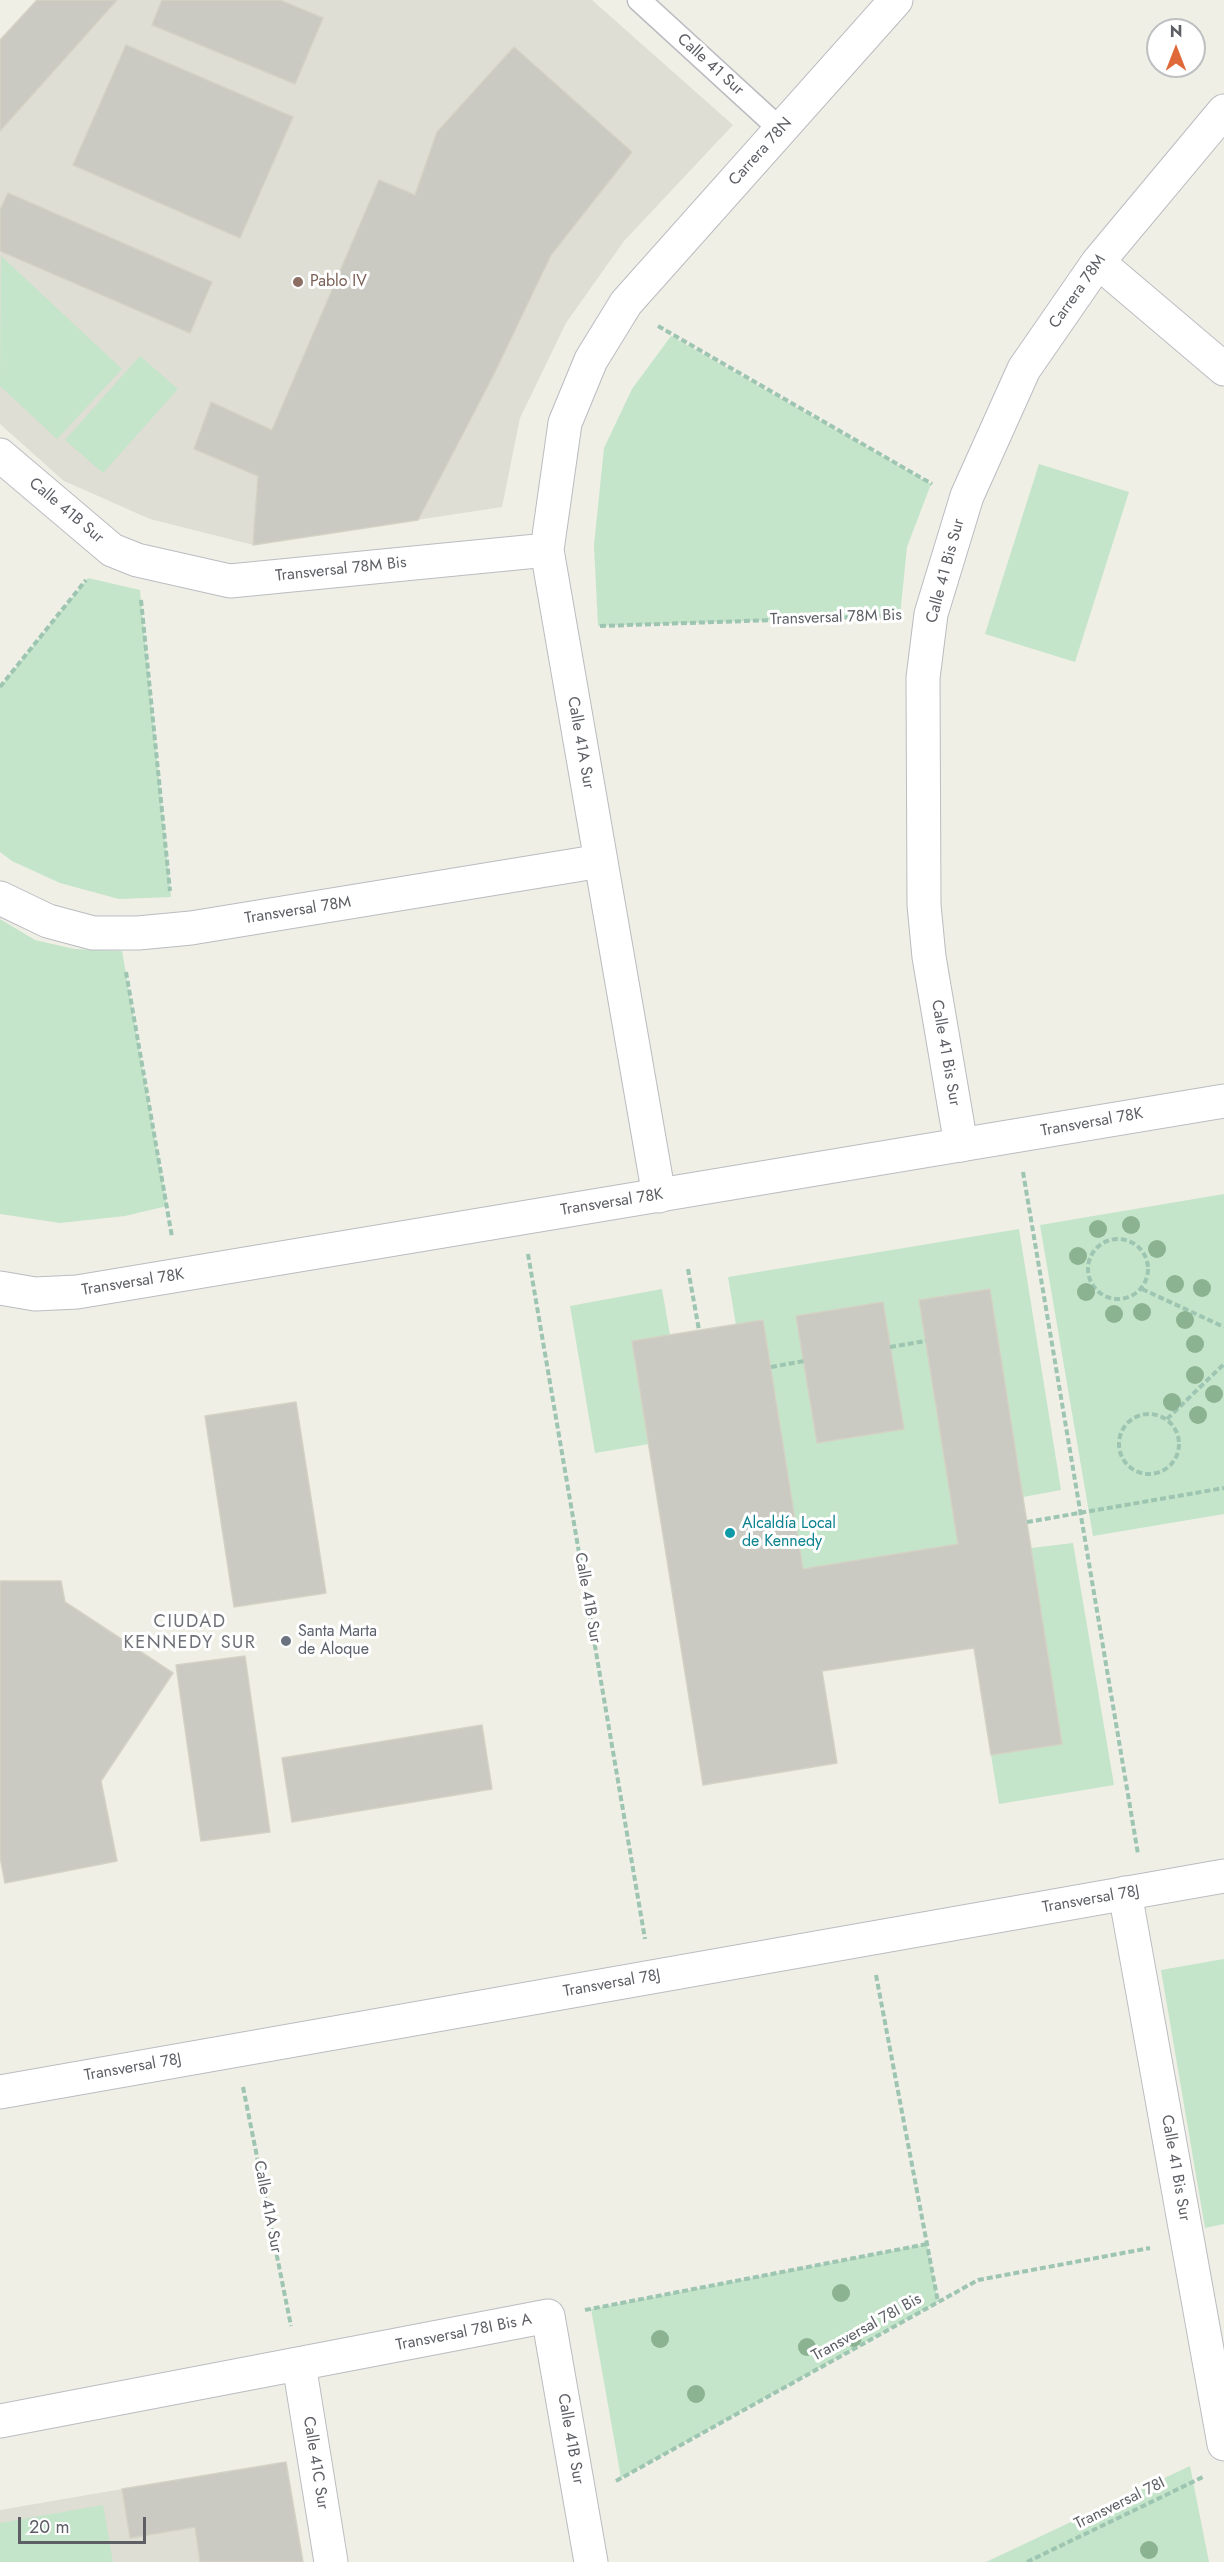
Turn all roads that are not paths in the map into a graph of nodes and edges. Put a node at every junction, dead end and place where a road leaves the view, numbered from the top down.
1 (639, 0) edge
2 (896, 0) edge
3 (1224, 111) edge
4 (781, 130) junction
5 (1098, 262) junction
6 (626, 303) joint
7 (1224, 369) edge
8 (0, 455) edge
9 (967, 496) joint
10 (547, 550) junction
11 (124, 555) joint
12 (601, 861) junction
13 (0, 898) edge
14 (1224, 1101) edge
15 (961, 1145) junction
16 (659, 1196) junction
17 (0, 1288) edge
18 (1224, 1876) edge
19 (1135, 1892) junction
20 (0, 2092) edge
21 (548, 2316) joint
22 (299, 2364) junction
23 (0, 2421) edge
24 (1219, 2458) edge
25 (331, 2562) edge
26 (591, 2562) edge

1 - 4 lane, Calle 41 Sur
2 - 4 street, Carrera 78N
3 - 5 street, Carrera 78M
4 - 6 street, Carrera 78N
5 - 7 street
5 - 9 street, Carrera 78M
6 - 10 street, Calle 41A Sur
8 - 11 street, Calle 41B Sur
9 - 15 street, Calle 41 Bis Sur
10 - 11 street, Transversal 78M Bis
10 - 12 street, Calle 41A Sur
12 - 13 street, Transversal 78M
12 - 16 street, Calle 41A Sur
14 - 15 street, Transversal 78K
15 - 16 street, Transversal 78K
16 - 17 street, Transversal 78K
18 - 19 street, Transversal 78J
19 - 20 street, Transversal 78J
19 - 24 street, Calle 41 Bis Sur
21 - 22 street, Transversal 78I Bis A
21 - 26 street, Calle 41B Sur
22 - 23 street, Transversal 78I Bis A
22 - 25 street, Calle 41C Sur

